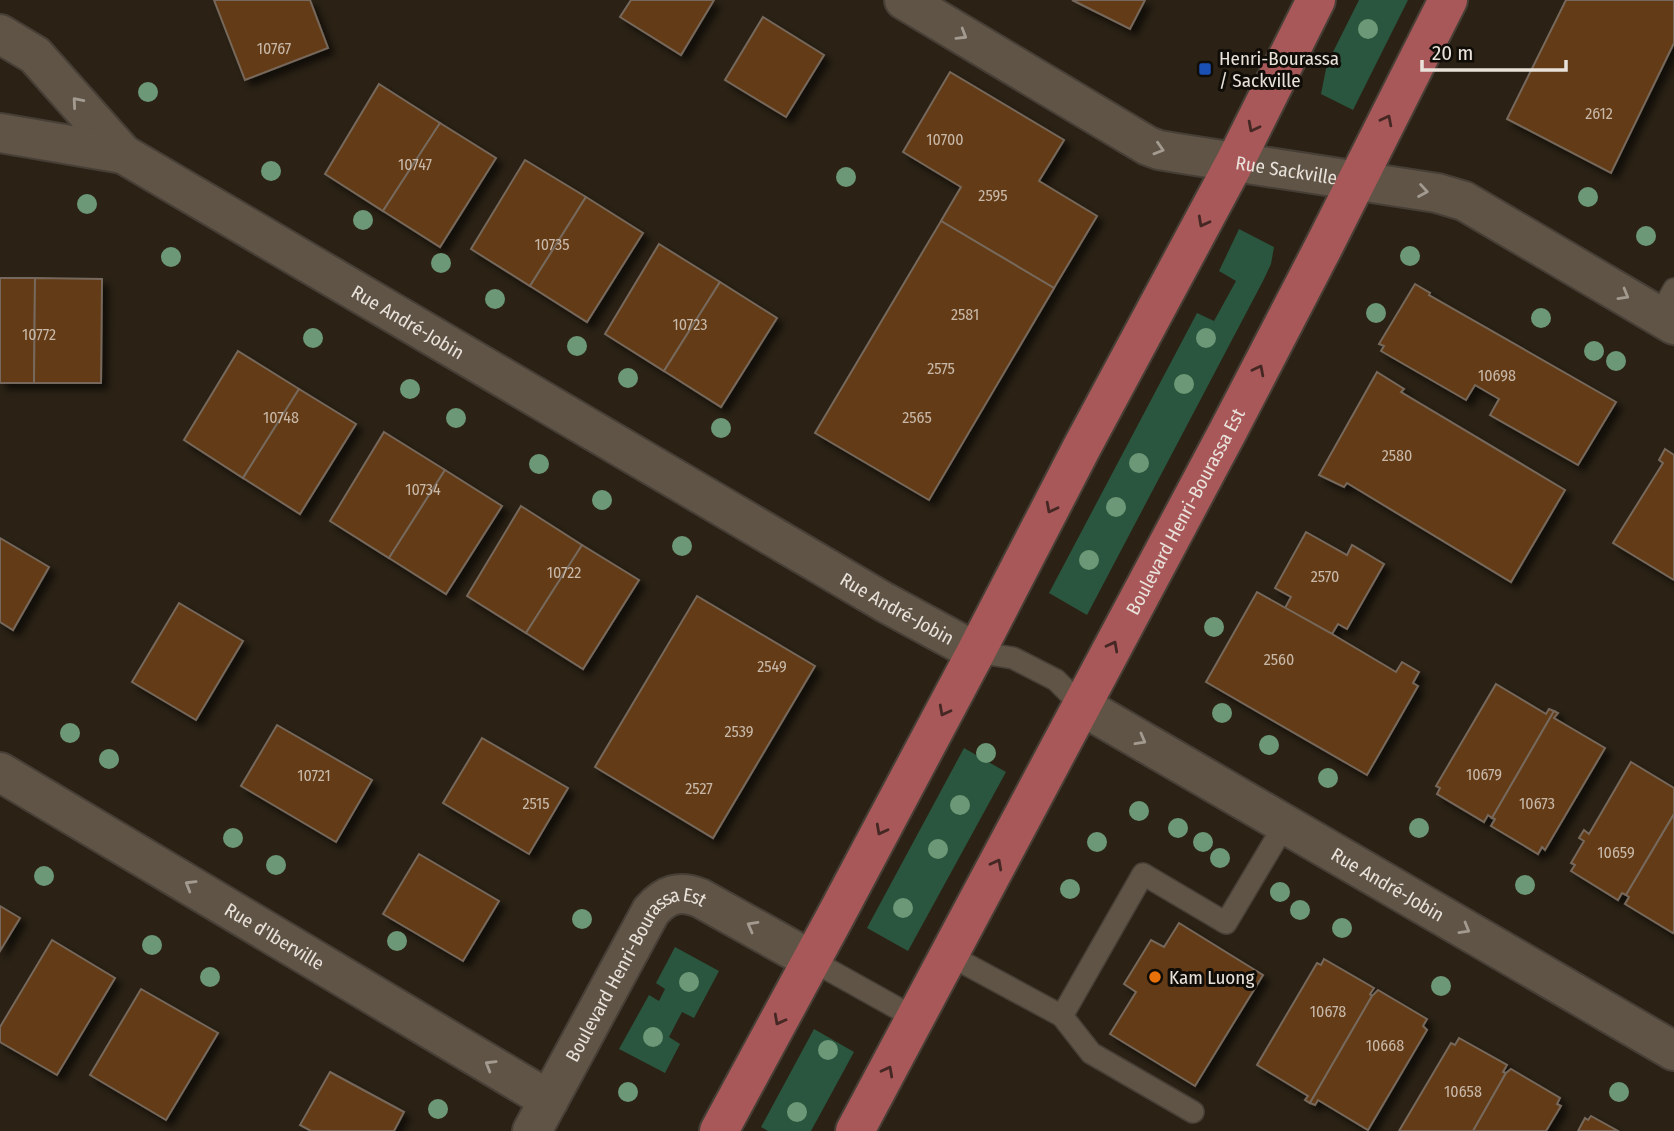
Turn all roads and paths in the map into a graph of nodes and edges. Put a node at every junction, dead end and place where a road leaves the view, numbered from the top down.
1 (904, 0) edge
2 (1316, 0) edge
3 (1448, 0) edge
4 (0, 34) edge
5 (0, 133) edge
6 (123, 154) junction
7 (1235, 162) junction
8 (1356, 181) junction
9 (1669, 310) edge
10 (976, 652) junction
11 (1082, 706) junction
12 (0, 772) edge
13 (1285, 824) junction
14 (949, 955) junction
15 (811, 960) junction
16 (1062, 1016) junction
17 (915, 1018) junction
18 (1674, 1051) edge
19 (1193, 1112) dead end
20 (540, 1116) edge
21 (719, 1131) edge
22 (855, 1131) edge

1 -> 7 street, Rue Sackville
2 -> 7 main road
8 -> 3 main road, Boulevard Henri-Bourassa Est
6 -> 4 street, Rue André-Jobin
5 - 6 street, Rue André-Jobin
6 - 10 street, Rue André-Jobin
7 - 8 street, Rue Sackville
7 -> 10 main road
8 -> 9 street, Rue Sackville
11 -> 8 main road, Boulevard Henri-Bourassa Est
10 - 11 lane, Rue André-Jobin
10 -> 15 main road
11 -> 13 street, Rue André-Jobin
14 -> 11 main road, Boulevard Henri-Bourassa Est
20 -> 12 street, Rue d'Iberville
13 - 16 lane
13 -> 18 street, Rue André-Jobin
14 - 16 lane
14 - 17 main road, Boulevard Henri-Bourassa Est
15 - 17 lane, Boulevard Henri-Bourassa Est
15 -> 20 street, Boulevard Henri-Bourassa Est
15 -> 21 main road
16 - 19 lane
22 -> 17 main road, Boulevard Henri-Bourassa Est

